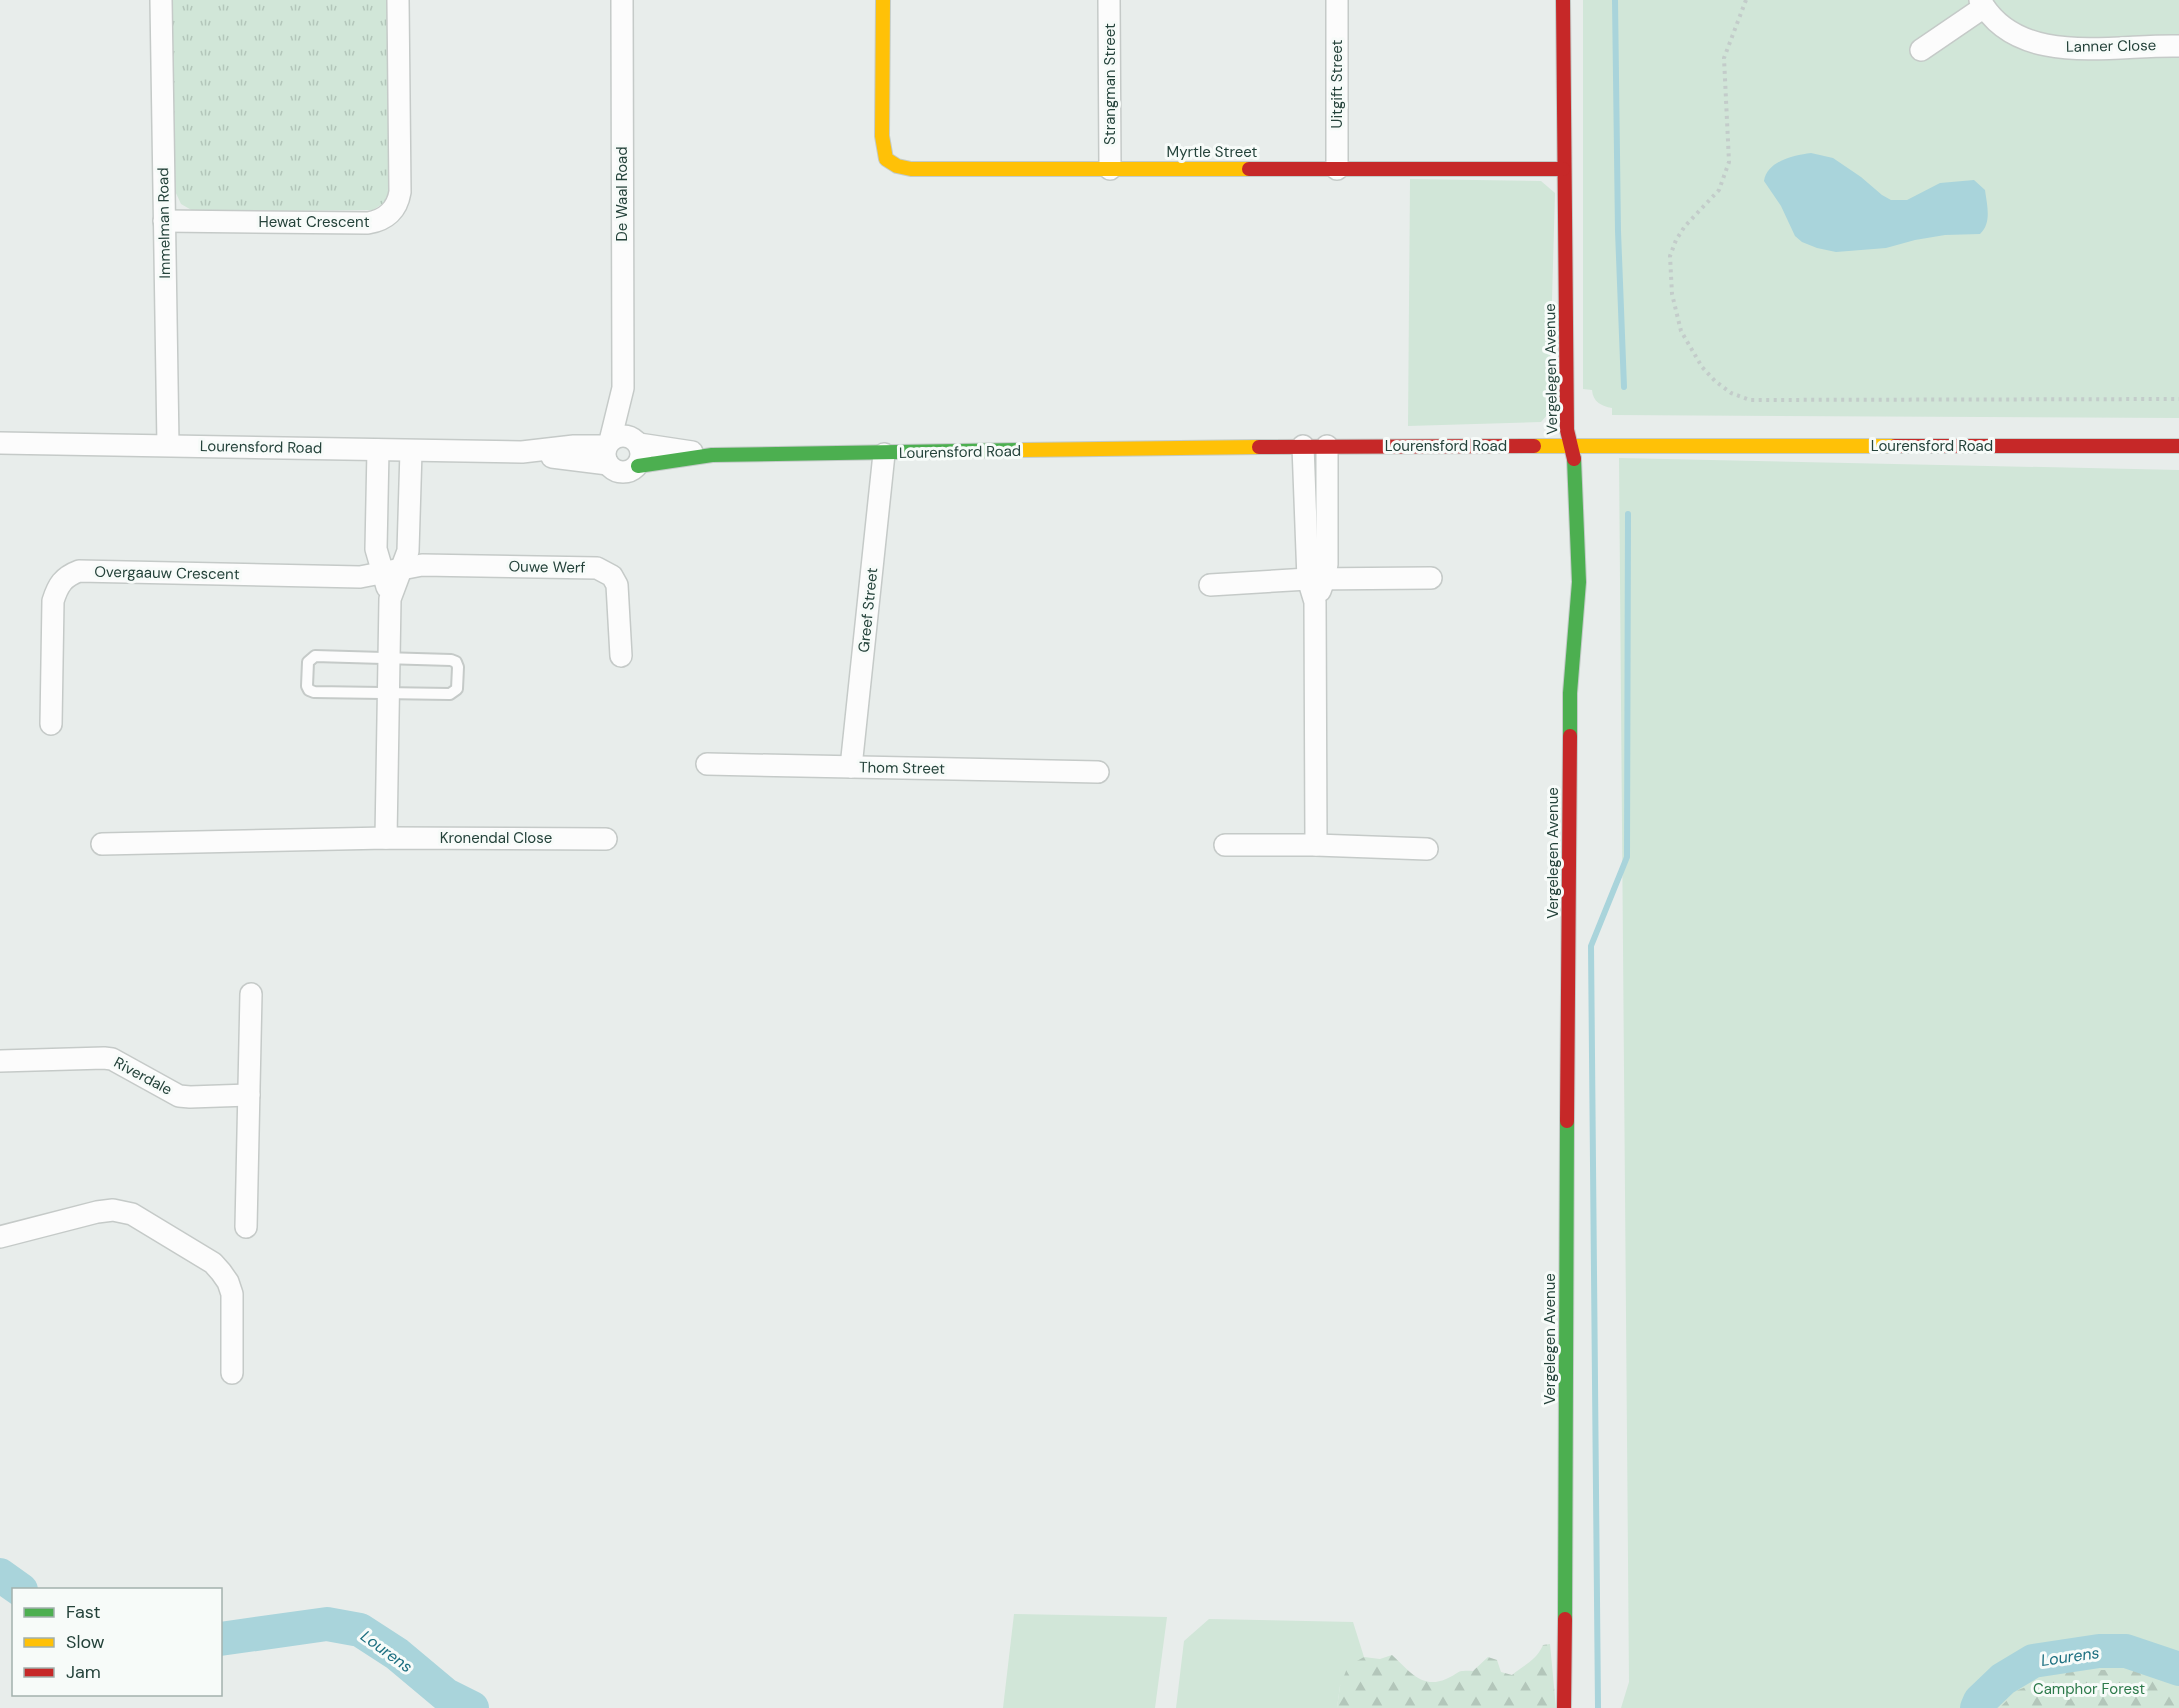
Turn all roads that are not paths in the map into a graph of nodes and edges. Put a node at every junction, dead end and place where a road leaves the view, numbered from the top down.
1 (161, 0) edge
2 (398, 0) edge
3 (622, 0) edge
4 (883, 0) edge
5 (1109, 0) edge
6 (1337, 0) edge
7 (1563, 0) edge
8 (1982, 3) edge
9 (2179, 46) edge
10 (1921, 50) dead end
11 (1563, 168) junction
12 (1110, 169) junction
13 (1337, 169) junction
14 (164, 221) junction
15 (623, 388) junction
16 (637, 441) junction
17 (0, 443) edge
18 (168, 445) junction
19 (1303, 446) junction
20 (1327, 446) junction
21 (2179, 446) edge
22 (1569, 447) junction
23 (378, 450) junction
24 (411, 450) junction
25 (608, 450) junction
26 (884, 454) junction
27 (712, 455) junction
28 (638, 466) junction
29 (392, 572) junction
30 (1431, 578) dead end
31 (1316, 580) junction
32 (1210, 585) dead end
33 (621, 656) dead end
34 (388, 657) junction
35 (387, 694) junction
36 (51, 724) dead end
37 (707, 764) dead end
38 (851, 767) junction
39 (1098, 772) dead end
40 (386, 838) junction
41 (606, 839) dead end
42 (102, 844) dead end
43 (1225, 845) dead end
44 (1316, 845) junction
45 (1427, 849) dead end
46 (251, 994) dead end
47 (0, 1061) edge
48 (249, 1095) junction
49 (246, 1227) dead end
50 (0, 1237) edge
51 (232, 1373) dead end
52 (1564, 1708) edge

1 - 14 street, Immelman Road
2 - 14 street, Hewat Crescent
3 - 15 street, De Waal Road
4 - 12 street, Myrtle Street
5 - 12 street, Strangman Street
6 - 13 street, Uitgift Street
7 - 11 street, Vergelegen Avenue
8 - 9 street, Lanner Close
8 - 10 street, Lanner Close
11 - 13 street, Myrtle Street
11 - 22 street, Vergelegen Avenue
12 - 13 street, Myrtle Street
14 - 18 street, Immelman Road
15 - 16 street, De Waal Road
15 - 25 street, De Waal Road
16 - 25 street
16 - 27 street, Lourensford Road
16 - 28 street
17 - 18 street, Lourensford Road
18 - 23 street, Lourensford Road
19 - 20 street, Lourensford Road
19 - 26 street, Lourensford Road
19 - 31 street
20 - 22 street, Lourensford Road
20 - 31 street
21 - 22 street, Lourensford Road
22 - 52 street, Vergelegen Avenue
23 - 24 street, Lourensford Road
23 - 29 street
24 - 25 street, Lourensford Road
24 - 29 street
25 - 28 street
26 - 27 street, Lourensford Road
26 - 38 street, Greef Street
27 - 28 street, Lourensford Road
29 - 33 street, Ouwe Werf
29 - 34 street
29 - 36 street, Overgaauw Crescent
30 - 31 street
31 - 32 street
31 - 44 street
34 - 35 street
34 - 35 lane
34 - 35 lane
35 - 40 street
37 - 38 street, Thom Street
38 - 39 street, Thom Street
40 - 41 street, Kronendal Close
40 - 42 street
43 - 44 street
44 - 45 street
46 - 48 street
47 - 48 street, Riverdale
48 - 49 street
50 - 51 street

